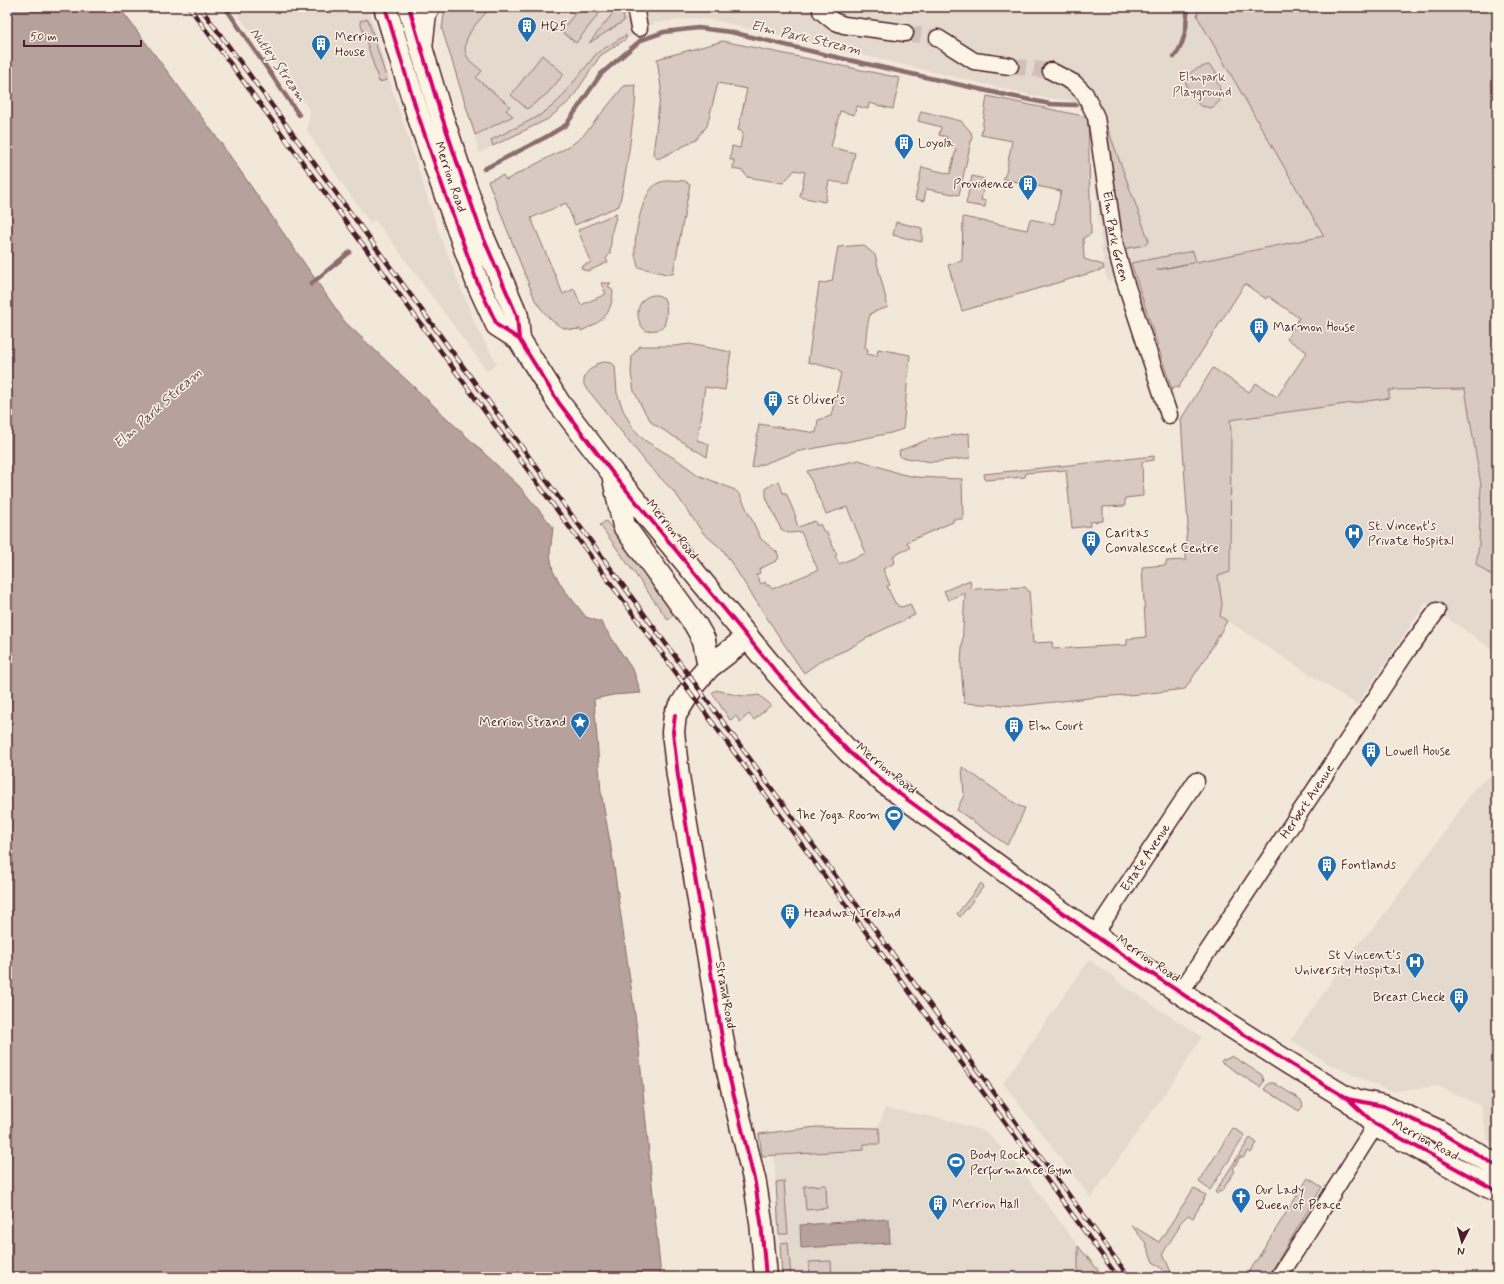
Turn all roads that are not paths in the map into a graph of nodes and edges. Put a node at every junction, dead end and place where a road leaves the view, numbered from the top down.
1 (385, 7) edge
2 (409, 7) edge
3 (432, 7) edge
4 (635, 7) edge
5 (820, 11) dead end
6 (639, 28) dead end
7 (905, 33) tunnel mouth
8 (938, 38) tunnel mouth
9 (423, 55) junction
10 (1010, 66) tunnel mouth
11 (1051, 71) tunnel mouth
12 (519, 340) junction
13 (1169, 415) dead end
14 (614, 475) junction
15 (1437, 611) dead end
16 (748, 637) junction
17 (709, 667) junction
18 (1196, 781) dead end
19 (1094, 935) junction
20 (1180, 993) junction
21 (1379, 1115) junction
22 (1497, 1166) edge
23 (1497, 1191) edge
24 (766, 1277) edge
25 (1278, 1277) edge

1 - 12 main road, Merrion Road
2 - 9 main road, Merrion Road
3 - 9 street, Merrion Road
4 - 6 street
5 - 7 street
8 - 10 street
9 - 12 main road, Merrion Road
11 - 13 street, Elm Park Green
12 - 14 main road, Merrion Road
14 - 16 main road, Merrion Road
14 - 17 main road, Merrion Road
15 - 20 street, Herbert Avenue
16 - 17 main road, Strand Road
16 - 19 main road, Merrion Road
17 - 24 main road, Strand Road
18 - 19 street, Estate Avenue
19 - 20 main road, Merrion Road
20 - 21 main road, Merrion Road
21 - 22 main road, Merrion Road
21 - 23 main road, Merrion Road
21 - 25 street

